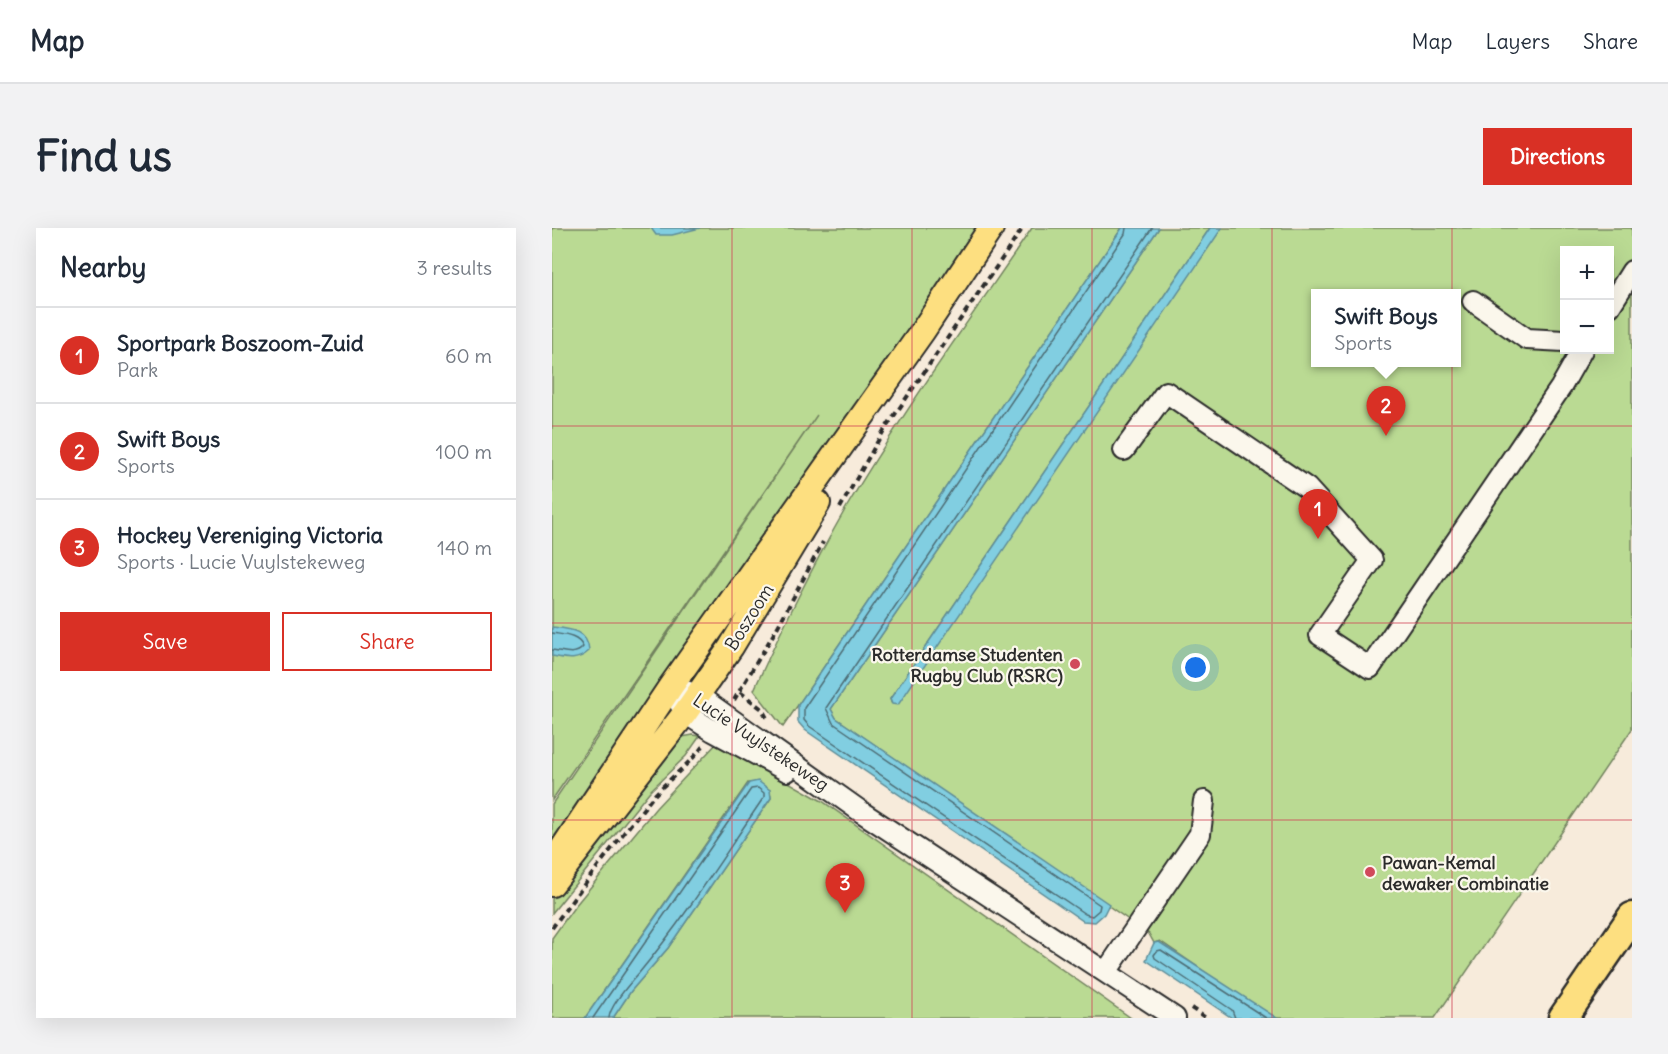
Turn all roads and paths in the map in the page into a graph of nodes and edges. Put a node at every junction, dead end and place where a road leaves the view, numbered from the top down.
1 (991, 228) edge
2 (1632, 271) edge
3 (1614, 300) edge
4 (1473, 301) dead end
5 (922, 332) junction
6 (1560, 340) edge
7 (1580, 354) edge
8 (1125, 450) dead end
9 (671, 686) junction
10 (691, 704) junction
11 (1204, 801) dead end
12 (552, 864) edge
13 (552, 884) edge
14 (1632, 917) edge
15 (1106, 972) junction
16 (1174, 1018) edge
17 (1563, 1018) edge

1 - 5 main road, Boszoom
2 - 3 street
4 - 6 street
5 - 9 main road, Boszoom
5 - 10 main road, Boszoom
7 - 8 street
9 - 10 street, Lucie Vuylstekeweg
9 - 12 main road, Boszoom
10 - 13 main road, Boszoom
10 - 15 street, Lucie Vuylstekeweg
11 - 15 street
14 - 17 highway
15 - 16 street, Lucie Vuylstekeweg

